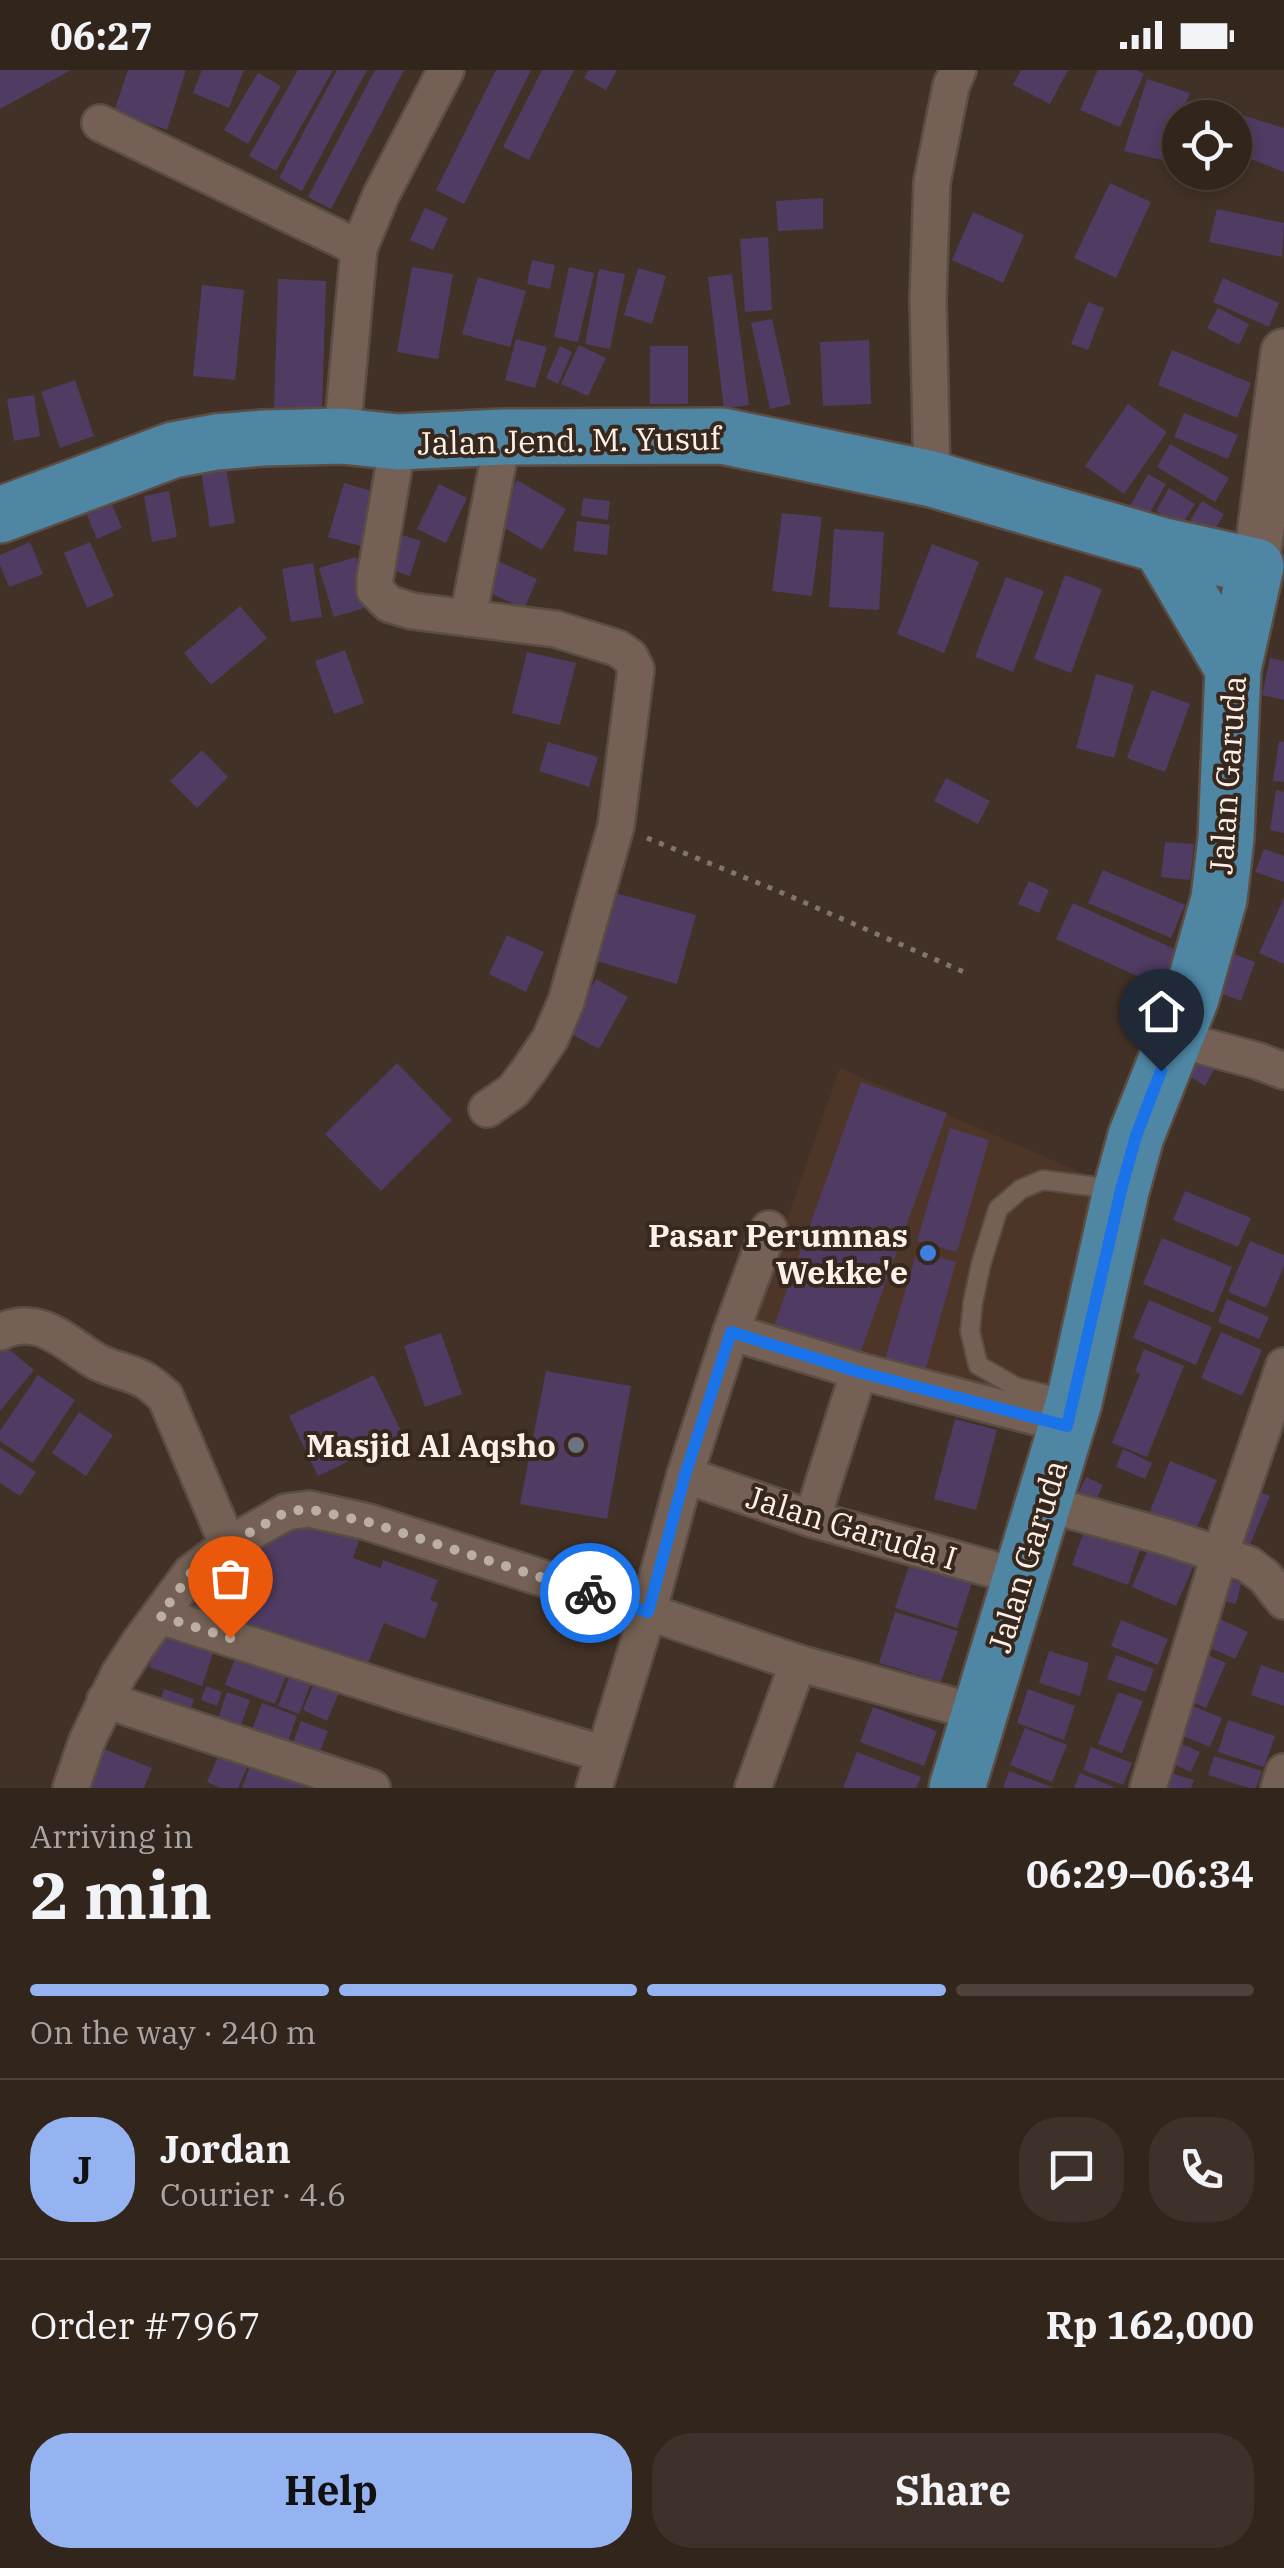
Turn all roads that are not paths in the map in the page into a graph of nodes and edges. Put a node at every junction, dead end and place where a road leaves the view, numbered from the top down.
1 (446, 70) edge
2 (958, 70) edge
3 (100, 123) dead end
4 (359, 248) junction
5 (1284, 352) edge
6 (342, 436) junction
7 (503, 438) junction
8 (398, 442) junction
9 (932, 478) junction
10 (0, 515) edge
11 (1160, 545) junction
12 (1270, 569) edge
13 (468, 618) junction
14 (1233, 669) junction
15 (1173, 1038) junction
16 (1284, 1071) edge
17 (487, 1109) dead end
18 (1121, 1190) junction
19 (769, 1229) dead end
20 (0, 1332) edge
21 (731, 1332) junction
22 (1284, 1366) edge
23 (859, 1372) junction
24 (1070, 1414) junction
25 (685, 1475) junction
26 (1042, 1503) junction
27 (812, 1519) junction
28 (228, 1545) junction
29 (1220, 1554) junction
30 (1020, 1576) junction
31 (1284, 1601) edge
32 (648, 1612) junction
33 (160, 1616) junction
34 (798, 1663) junction
35 (106, 1700) junction
36 (978, 1712) junction
37 (599, 1771) edge
38 (1284, 1772) edge
39 (72, 1788) edge
40 (372, 1788) edge
41 (753, 1788) edge
42 (958, 1788) edge
43 (1148, 1788) edge
44 (1279, 1788) edge

1 - 4 street
2 - 9 street
3 - 4 street
4 - 6 street
5 - 12 street
6 - 8 highway, Jalan Jend. M. Yusuf
6 - 10 highway, Jalan Jend. M. Yusuf
7 - 8 highway, Jalan Jend. M. Yusuf
7 - 9 highway, Jalan Jend. M. Yusuf
7 - 13 street
8 - 13 street
9 - 11 highway, Jalan Jend. M. Yusuf
11 - 12 highway, Jalan Jend. M. Yusuf
11 - 14 highway
12 - 14 highway, Jalan Garuda
13 - 17 street
14 - 15 highway, Jalan Garuda
15 - 16 street
15 - 18 highway, Jalan Garuda
18 - 24 highway, Jalan Garuda
18 - 24 lane
19 - 21 street
20 - 28 street
21 - 23 street
21 - 25 street
22 - 29 street
23 - 24 street
23 - 27 street
24 - 26 highway, Jalan Garuda
25 - 27 street, Jalan Garuda I
25 - 32 street
26 - 29 street
26 - 30 highway, Jalan Garuda
27 - 30 street, Jalan Garuda I
28 - 32 street
28 - 33 street
29 - 31 street
29 - 43 street
30 - 36 highway, Jalan Garuda
32 - 34 street
32 - 37 street
33 - 35 street
33 - 37 street
34 - 36 street
34 - 41 street
35 - 39 street
35 - 40 street
36 - 42 highway, Jalan Garuda
38 - 44 street

